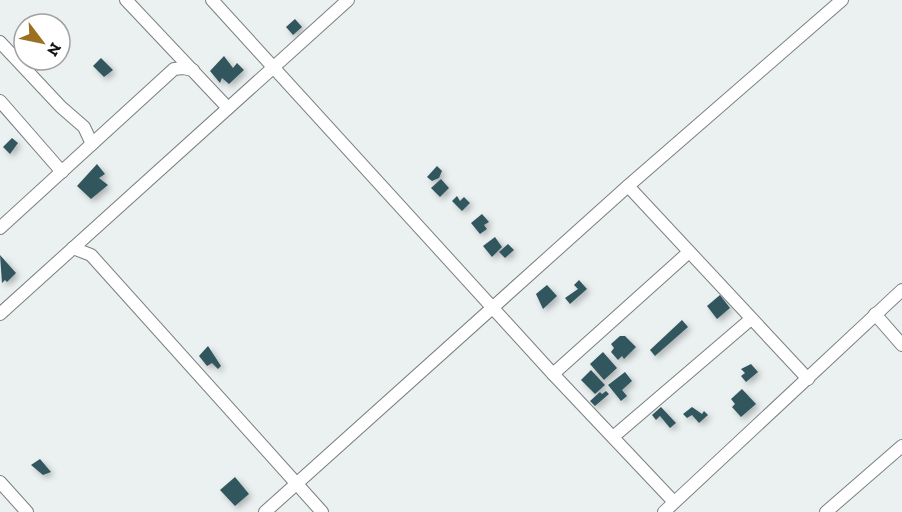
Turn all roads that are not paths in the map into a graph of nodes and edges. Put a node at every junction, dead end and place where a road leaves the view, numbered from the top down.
1 (126, 0) edge
2 (348, 0) edge
3 (842, 0) edge
4 (218, 2) edge
5 (0, 42) edge
6 (173, 49) junction
7 (272, 68) junction
8 (174, 69) junction
9 (193, 70) junction
10 (0, 101) edge
11 (228, 108) junction
12 (84, 127) junction
13 (108, 129) junction
14 (92, 144) junction
15 (62, 172) junction
16 (628, 186) junction
17 (0, 228) edge
18 (89, 234) junction
19 (73, 249) junction
20 (689, 252) junction
21 (91, 255) junction
22 (902, 290) edge
23 (492, 307) junction
24 (0, 314) edge
25 (875, 314) junction
26 (751, 319) junction
27 (902, 345) edge
28 (553, 374) junction
29 (808, 379) junction
30 (613, 438) junction
31 (902, 446) edge
32 (0, 482) edge
33 (296, 483) junction
34 (674, 502) junction
35 (27, 512) edge
36 (265, 512) edge
37 (322, 512) edge
38 (664, 512) edge
39 (826, 512) edge

1 - 6 street
2 - 7 street
3 - 16 street
4 - 7 street
5 - 12 street
6 - 8 street
6 - 9 street
7 - 11 street
7 - 23 street
8 - 9 street
8 - 13 street
9 - 11 street
10 - 15 street
11 - 18 street
12 - 13 street
12 - 14 street
13 - 14 street
14 - 15 street
15 - 17 street
16 - 20 street
16 - 23 street
18 - 19 street
18 - 21 street
19 - 21 street
19 - 24 street
20 - 26 street
20 - 28 street
21 - 33 street
22 - 25 street
23 - 28 street
23 - 33 street
25 - 27 street
25 - 29 street
26 - 29 street
26 - 30 street
28 - 30 street
29 - 34 street
30 - 34 street
31 - 39 street
32 - 35 street
33 - 36 street
33 - 37 street
34 - 38 street

